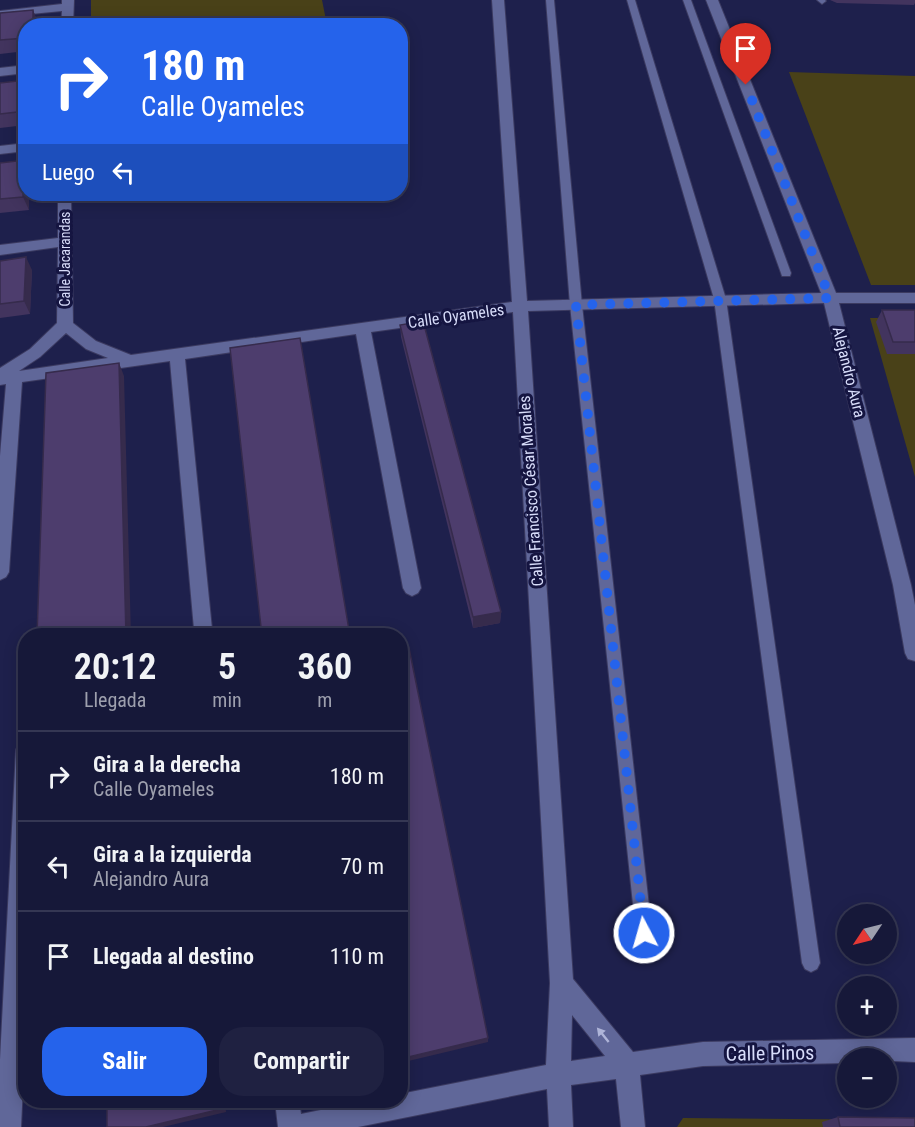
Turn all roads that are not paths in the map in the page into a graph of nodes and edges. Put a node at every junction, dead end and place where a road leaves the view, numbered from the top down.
1 (498, 0) edge
2 (550, 0) edge
3 (631, 0) edge
4 (687, 0) edge
5 (712, 0) edge
6 (68, 4) edge
7 (0, 14) edge
8 (18, 70) edge
9 (0, 72) edge
10 (18, 148) edge
11 (0, 150) edge
12 (65, 201) edge
13 (66, 242) junction
14 (0, 250) edge
15 (786, 273) dead end
16 (830, 298) junction
17 (915, 298) edge
18 (720, 299) junction
19 (576, 305) junction
20 (520, 306) junction
21 (64, 325) junction
22 (363, 329) junction
23 (177, 355) junction
24 (131, 361) junction
25 (5, 377) edge
26 (0, 572) edge
27 (411, 588) dead end
28 (203, 628) edge
29 (915, 653) edge
30 (18, 927) edge
31 (644, 933) dead end
32 (811, 963) dead end
33 (562, 983) junction
34 (915, 1050) edge
35 (627, 1064) junction
36 (558, 1075) junction
37 (408, 1105) edge
38 (288, 1108) edge
39 (392, 1108) edge
40 (9, 1127) edge
41 (290, 1127) edge
42 (296, 1127) edge
43 (561, 1127) edge
44 (633, 1127) edge

1 - 20 street, Calle Francisco César Morales
2 - 19 lane
3 - 18 lane
4 - 15 lane
5 - 16 street, Alejandro Aura
6 - 7 street
8 - 9 street
10 - 11 street
12 - 13 street, Calle Jacarandas
13 - 14 street
13 - 21 street, Calle Jacarandas
16 - 17 street, Calle Oyameles
16 - 18 street, Calle Oyameles
16 - 29 street, Alejandro Aura
18 - 19 street, Calle Oyameles
18 - 32 lane
19 - 20 street, Calle Oyameles
19 - 31 lane
20 - 22 street, Calle Oyameles
20 - 33 street, Calle Francisco César Morales
21 - 24 street, Calle Jacarandas
21 - 25 street, Calle Jacarandas
22 - 23 street, Calle Oyameles
22 - 27 street
23 - 24 street, Calle Oyameles
23 - 28 street
24 - 25 street, Calle Oyameles
25 - 26 street
30 - 40 street
35 -> 33 street
33 - 36 street, Calle Francisco César Morales
34 - 35 street, Calle Pinos
35 - 36 street, Calle Pinos
35 - 44 street
36 - 37 street, Calle Pinos
36 - 43 street, Calle Francisco César Morales
38 - 41 street
39 - 42 street, Calle Pinos

